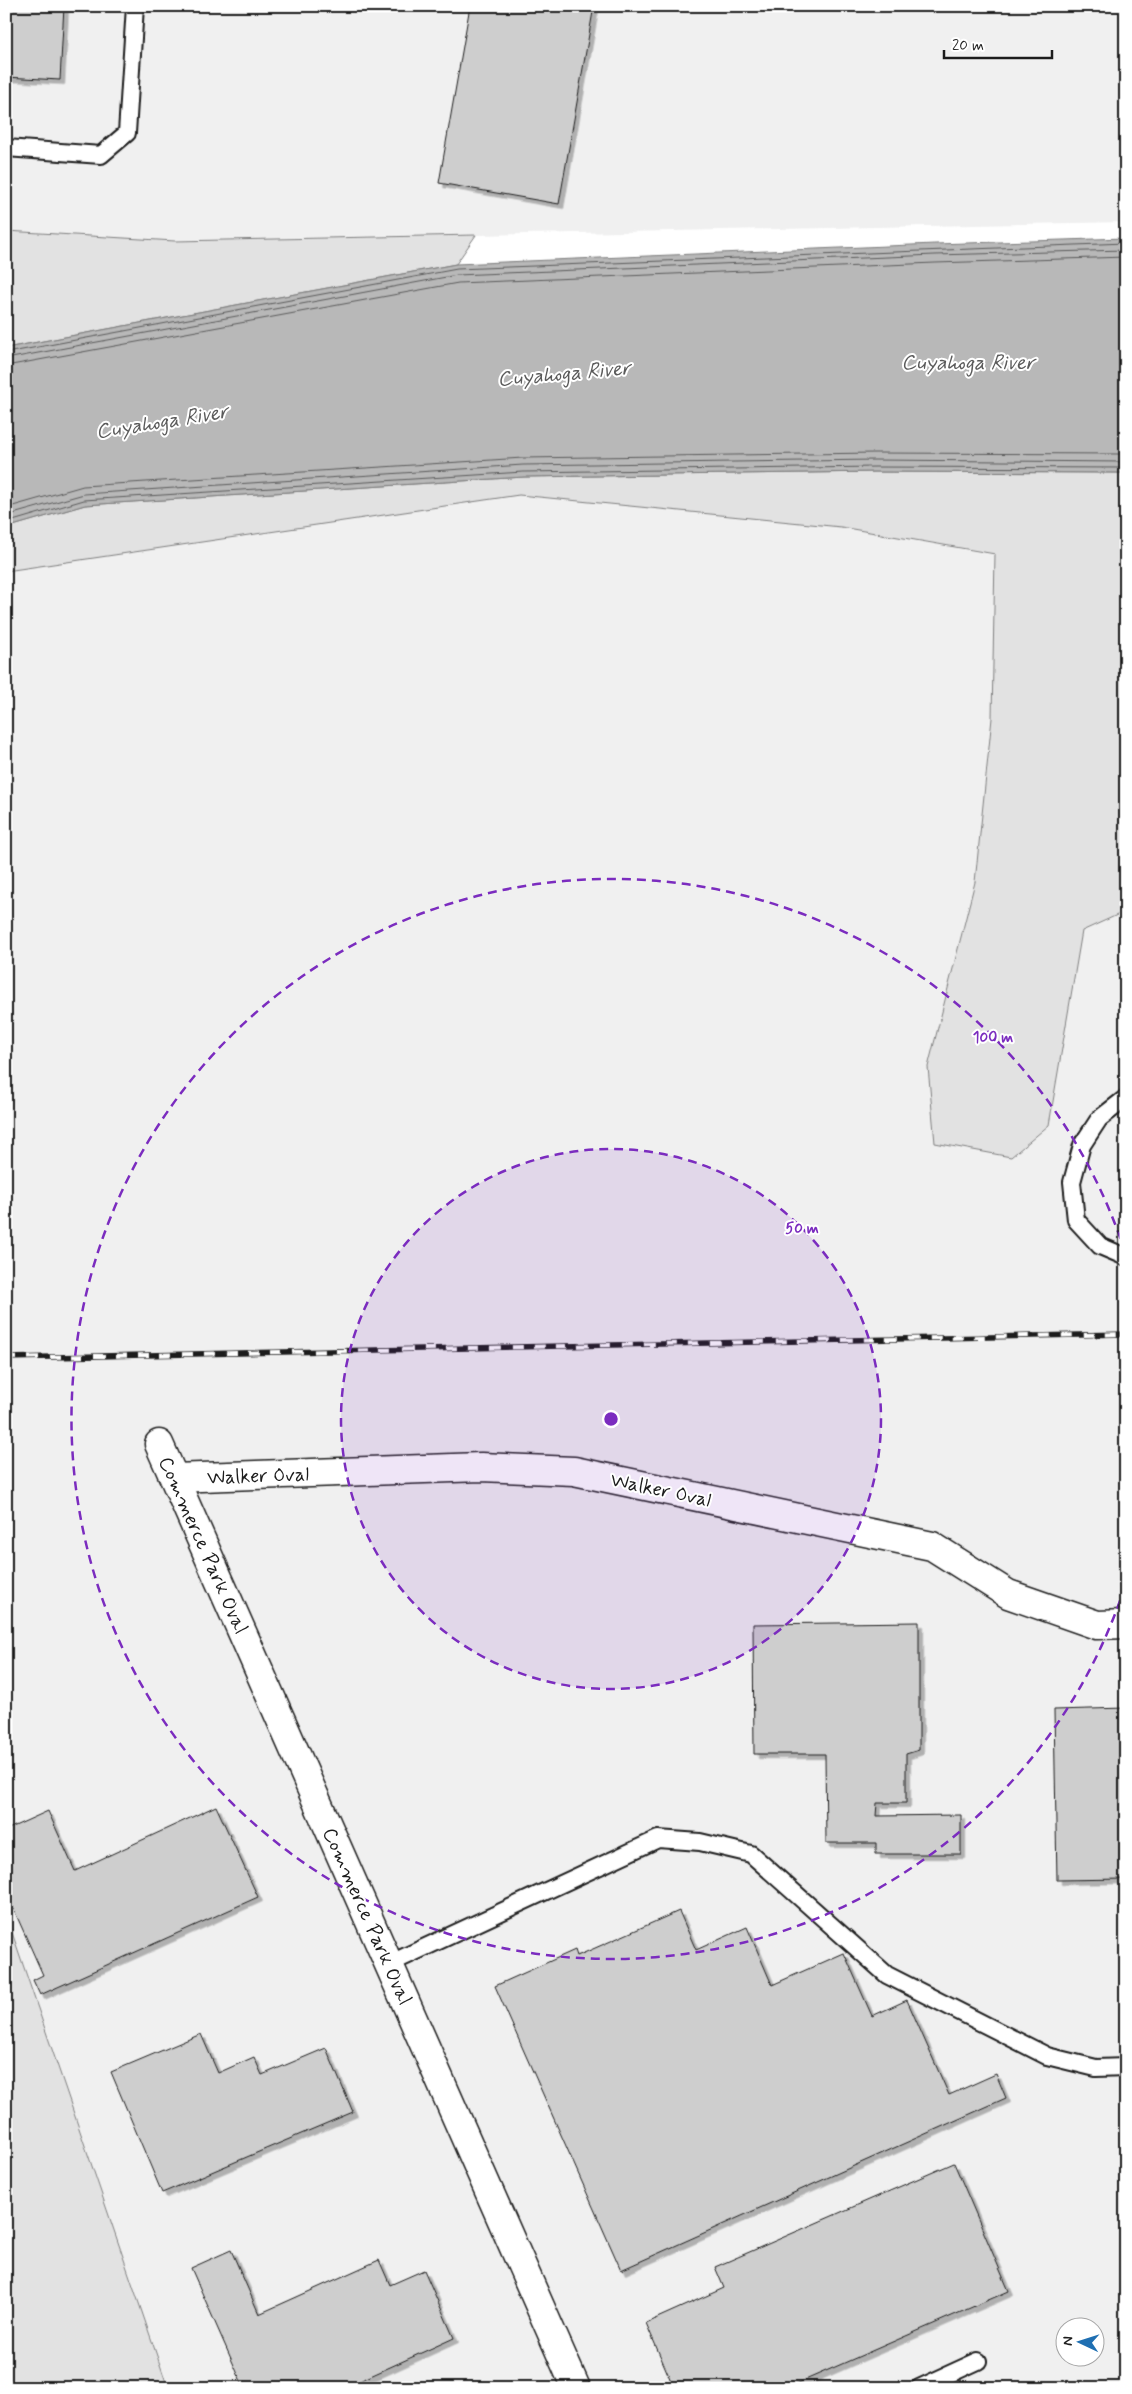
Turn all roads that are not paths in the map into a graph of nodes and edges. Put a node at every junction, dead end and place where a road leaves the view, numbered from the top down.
1 (135, 6) edge
2 (6, 148) edge
3 (1126, 1098) edge
4 (1126, 1257) edge
5 (159, 1444) dead end
6 (174, 1478) junction
7 (1126, 1624) edge
8 (389, 1964) junction
9 (1126, 2067) edge
10 (978, 2360) dead end
11 (576, 2388) edge
12 (919, 2388) edge

1 - 2 lane
3 - 4 lane
5 - 6 street, Commerce Park Oval
6 - 7 street, Walker Oval
6 - 8 street, Commerce Park Oval
8 - 9 lane
8 - 11 street, Commerce Park Oval
10 - 12 lane

